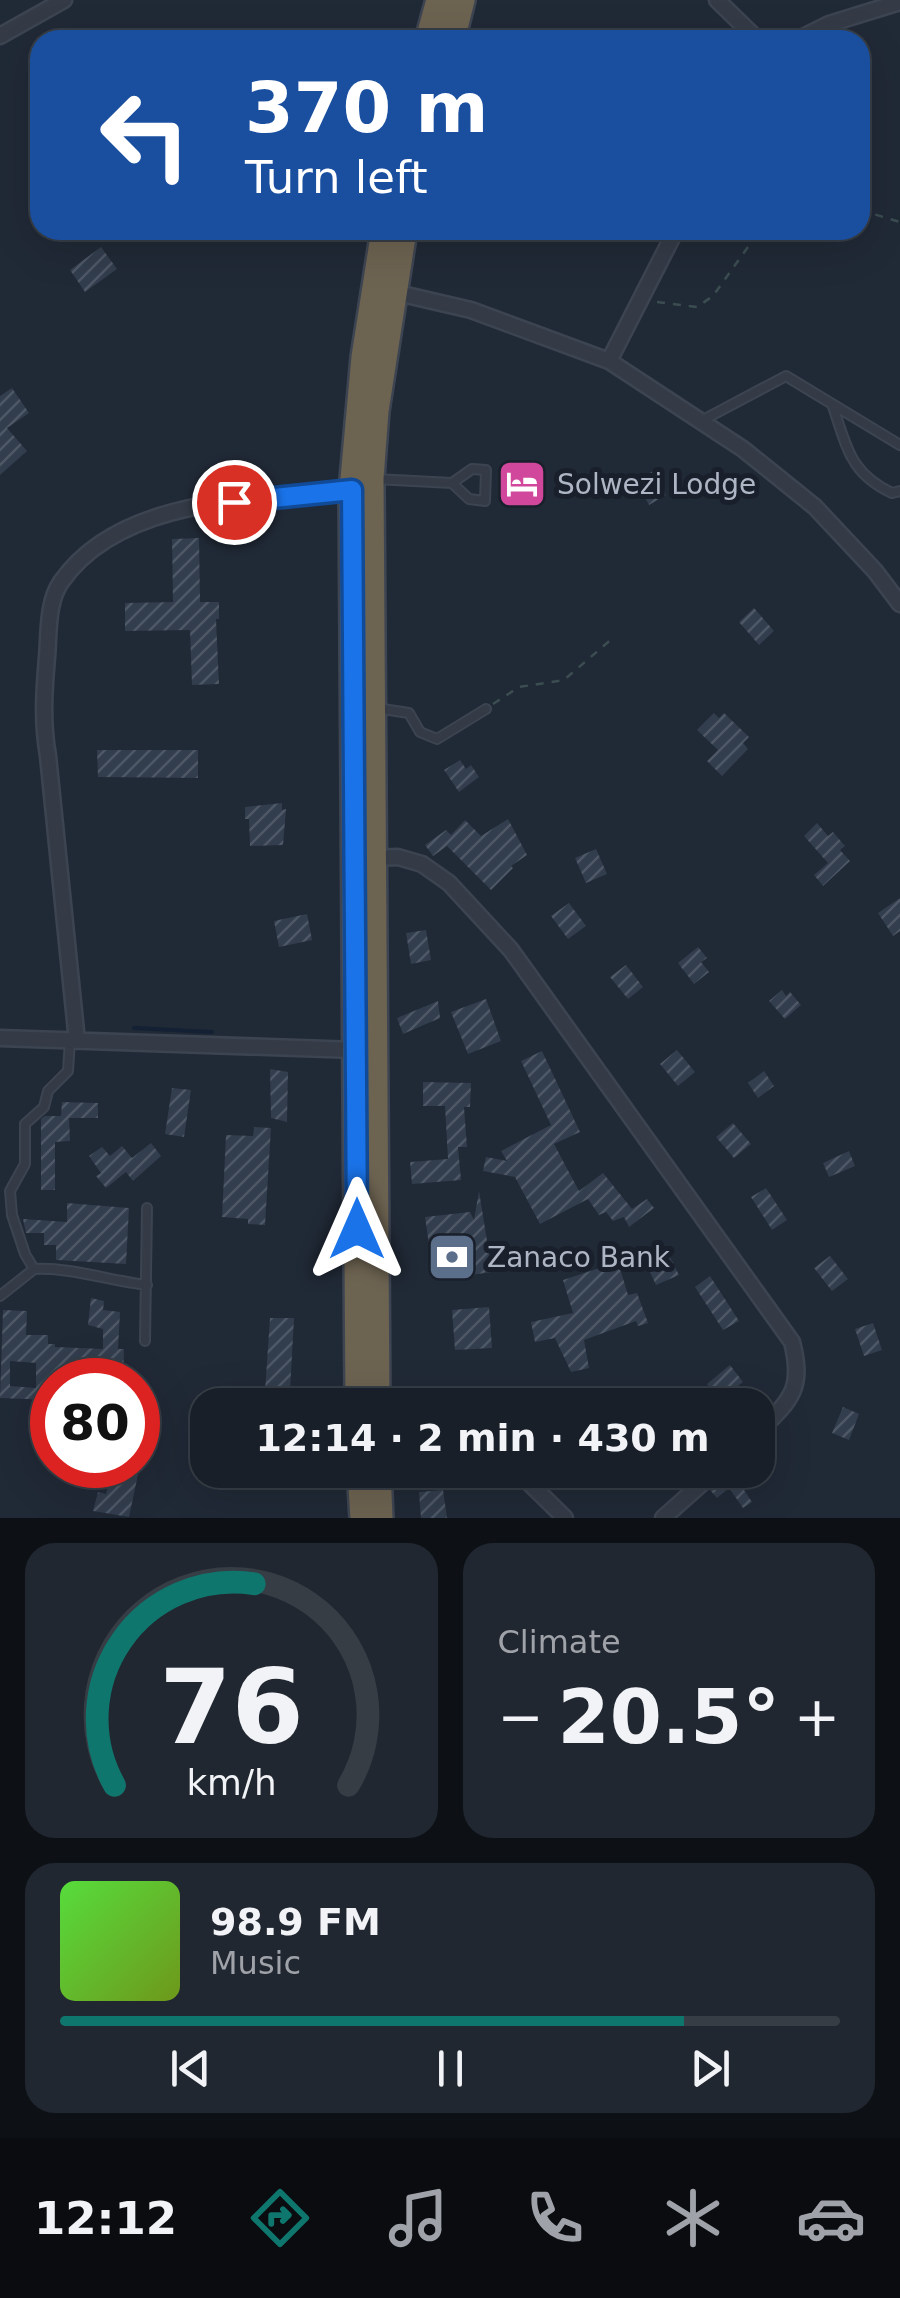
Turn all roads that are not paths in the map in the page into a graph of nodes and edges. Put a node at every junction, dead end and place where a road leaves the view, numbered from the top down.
1 (64, 0) edge
2 (439, 0) edge
3 (462, 0) edge
4 (717, 0) edge
5 (900, 2) edge
6 (431, 30) edge
7 (454, 30) edge
8 (748, 30) edge
9 (817, 30) edge
10 (0, 36) edge
11 (384, 240) edge
12 (400, 240) edge
13 (671, 240) edge
14 (383, 290) junction
15 (609, 361) junction
16 (832, 404) junction
17 (701, 421) junction
18 (900, 445) edge
19 (452, 483) junction
20 (361, 484) junction
21 (900, 491) edge
22 (900, 604) edge
23 (363, 707) junction
24 (486, 709) road end
25 (374, 858) junction
26 (0, 1038) edge
27 (74, 1041) junction
28 (356, 1050) junction
29 (147, 1208) dead end
30 (34, 1269) junction
31 (147, 1285) junction
32 (0, 1296) edge
33 (146, 1341) dead end
34 (358, 1388) edge
35 (377, 1388) edge
36 (775, 1415) edge
37 (361, 1488) edge
38 (379, 1488) edge
39 (534, 1488) edge
40 (697, 1488) edge
41 (363, 1518) edge
42 (380, 1518) edge
43 (564, 1518) edge
44 (663, 1518) edge

1 - 10 street
2 - 6 highway
3 - 7 highway
4 - 8 street
5 - 9 street
11 - 14 highway
12 - 14 highway
13 - 15 street
14 - 15 street
14 - 20 highway
15 - 17 street
16 - 17 lane
16 - 18 lane
16 - 21 lane
17 - 22 street
19 - 19 lane
19 - 20 lane
20 - 23 highway
20 - 27 street
23 - 24 lane
23 - 25 highway
23 - 28 highway
25 - 35 highway
25 - 36 street
26 - 27 street
27 - 28 street
27 - 30 lane
28 - 34 highway
29 - 31 lane
30 - 31 lane
30 - 32 lane
31 - 33 lane
37 - 41 highway
38 - 42 highway
39 - 43 street
40 - 44 street

